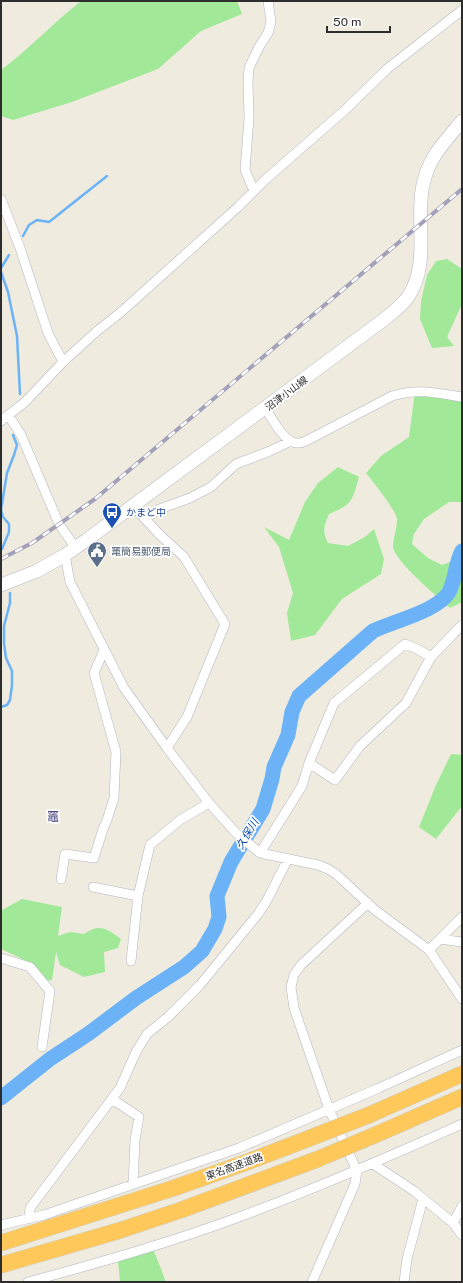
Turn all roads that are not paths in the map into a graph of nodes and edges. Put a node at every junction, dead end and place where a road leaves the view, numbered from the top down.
1 (268, 1) edge
2 (462, 10) edge
3 (462, 121) edge
4 (254, 191) junction
5 (1, 199) edge
6 (63, 362) junction
7 (462, 397) edge
8 (265, 408) junction
9 (5, 419) edge
10 (291, 441) junction
11 (132, 505) junction
12 (145, 519) junction
13 (70, 551) junction
14 (1, 585) edge
15 (462, 625) edge
16 (104, 650) junction
17 (431, 657) junction
18 (167, 748) junction
19 (309, 763) junction
20 (209, 803) junction
21 (260, 853) junction
22 (288, 859) junction
23 (61, 879) dead end
24 (93, 887) dead end
25 (138, 896) junction
26 (368, 903) junction
27 (462, 917) edge
28 (440, 939) junction
29 (462, 942) edge
30 (429, 950) junction
31 (1, 958) edge
32 (132, 961) dead end
33 (462, 999) edge
34 (42, 1047) dead end
35 (462, 1050) edge
36 (462, 1074) edge
37 (462, 1097) edge
38 (112, 1099) junction
39 (329, 1109) junction
40 (462, 1124) edge
41 (373, 1164) junction
42 (357, 1171) junction
43 (133, 1184) junction
44 (423, 1198) junction
45 (462, 1206) edge
46 (30, 1219) junction
47 (453, 1223) junction
48 (1, 1225) edge
49 (462, 1235) edge
50 (6, 1242) edge
51 (8, 1263) edge
52 (28, 1282) edge
53 (312, 1282) edge
54 (404, 1282) edge

1 - 4 street
2 - 4 street
3 - 8 main road, 沼津小山線
4 - 6 street
5 - 6 street
6 - 9 street
7 - 10 street
8 - 10 street
8 - 11 main road, 沼津小山線
9 - 13 street
10 - 12 street
11 - 12 street
11 - 13 main road, 沼津小山線
12 - 18 street
13 - 14 main road, 沼津小山線
13 - 16 street
15 - 17 street
16 - 18 street
16 - 23 street
17 - 19 street
17 - 19 street
18 - 20 street
19 - 21 street
20 - 21 street
20 - 25 street
21 - 22 street
22 - 26 street
22 - 38 street
24 - 25 street
25 - 32 street
26 - 30 street
26 - 39 street
27 - 28 street
28 - 29 street
28 - 30 street
30 - 33 street
31 - 34 street
35 - 39 street
36 - 50 highway, 東名高速道路, bridge
37 - 51 highway, bridge
38 - 43 street
38 - 46 street
39 - 42 street
39 - 43 street
40 - 41 street
41 - 42 street
41 - 44 street
42 - 52 street
42 - 53 street
43 - 46 street
44 - 47 street
44 - 54 street
45 - 47 street
46 - 48 street
47 - 49 street

